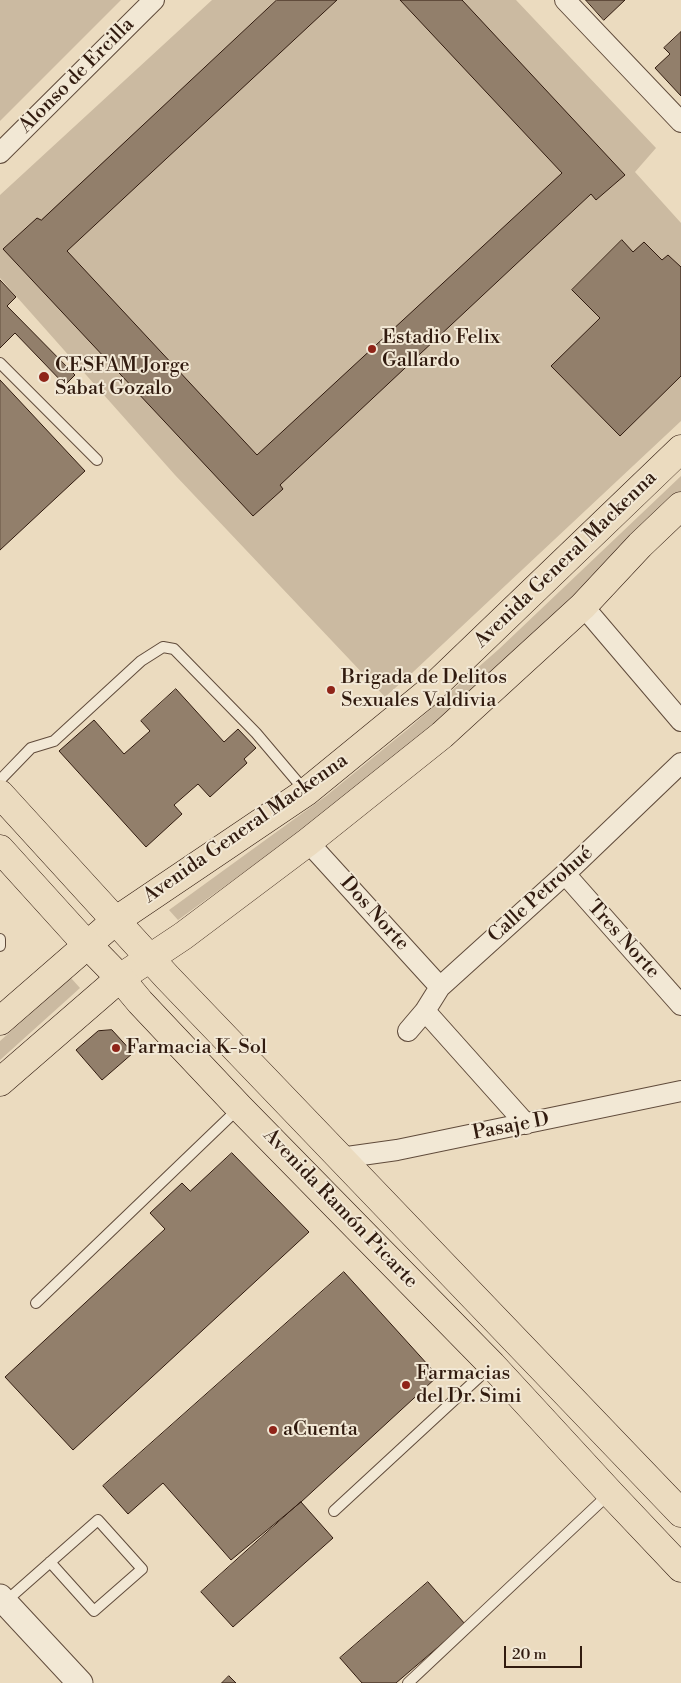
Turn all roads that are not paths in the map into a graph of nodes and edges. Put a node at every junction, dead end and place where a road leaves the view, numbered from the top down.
1 (154, 0) edge
2 (565, 0) edge
3 (681, 122) edge
4 (0, 153) edge
5 (0, 362) edge
6 (681, 449) edge
7 (97, 460) dead end
8 (681, 506) edge
9 (583, 606) junction
10 (681, 721) edge
11 (681, 763) edge
12 (0, 780) edge
13 (306, 792) junction
14 (0, 794) edge
15 (308, 842) junction
16 (0, 849) edge
17 (565, 874) junction
18 (116, 921) junction
19 (0, 939) edge
20 (88, 945) junction
21 (0, 946) edge
22 (135, 967) junction
23 (440, 986) junction
24 (681, 1005) edge
25 (425, 1011) junction
26 (0, 1022) edge
27 (408, 1031) dead end
28 (0, 1082) edge
29 (681, 1091) edge
30 (240, 1107) junction
31 (526, 1124) junction
32 (340, 1158) junction
33 (36, 1303) dead end
34 (492, 1365) junction
35 (610, 1493) junction
36 (334, 1511) dead end
37 (681, 1513) edge
38 (50, 1562) junction
39 (681, 1568) edge
40 (2, 1600) edge
41 (72, 1680) edge
42 (408, 1683) edge

1 - 4 street, Alonso de Ercilla
2 - 3 street
5 - 7 lane
6 - 13 main road, Avenida General Mackenna
8 - 9 main road, Avenida General Mackenna
9 - 10 street
9 - 15 main road, Avenida General Mackenna
11 - 17 street, Calle Petrohué
12 - 13 lane
13 - 18 main road, Avenida General Mackenna
14 - 18 main road, Avenida Ramón Picarte
15 - 22 main road, Avenida General Mackenna
15 - 23 street, Dos Norte
16 - 20 main road, Avenida Ramón Picarte
17 - 23 street, Calle Petrohué
17 - 24 street, Tres Norte
18 - 20 main road, Avenida General Mackenna
18 - 22 main road, Avenida Ramón Picarte
19 - 21 lane
20 - 22 main road, Avenida Ramón Picarte
20 - 26 main road, Avenida General Mackenna
22 - 28 main road, Avenida General Mackenna
22 - 30 main road, Avenida Ramón Picarte
22 - 32 main road, Avenida Ramón Picarte
23 - 25 street, Calle Petrohué
25 - 27 street, Calle Petrohué
25 - 31 street
29 - 31 street, Pasaje D
30 - 33 lane
30 - 34 main road, Avenida Ramón Picarte
31 - 32 street, Pasaje D
32 - 37 main road, Avenida Ramón Picarte
34 - 35 main road, Avenida Ramón Picarte
34 - 36 lane
35 - 39 main road, Avenida Ramón Picarte
35 - 42 lane
38 - 38 lane
38 - 40 lane
40 - 41 street

